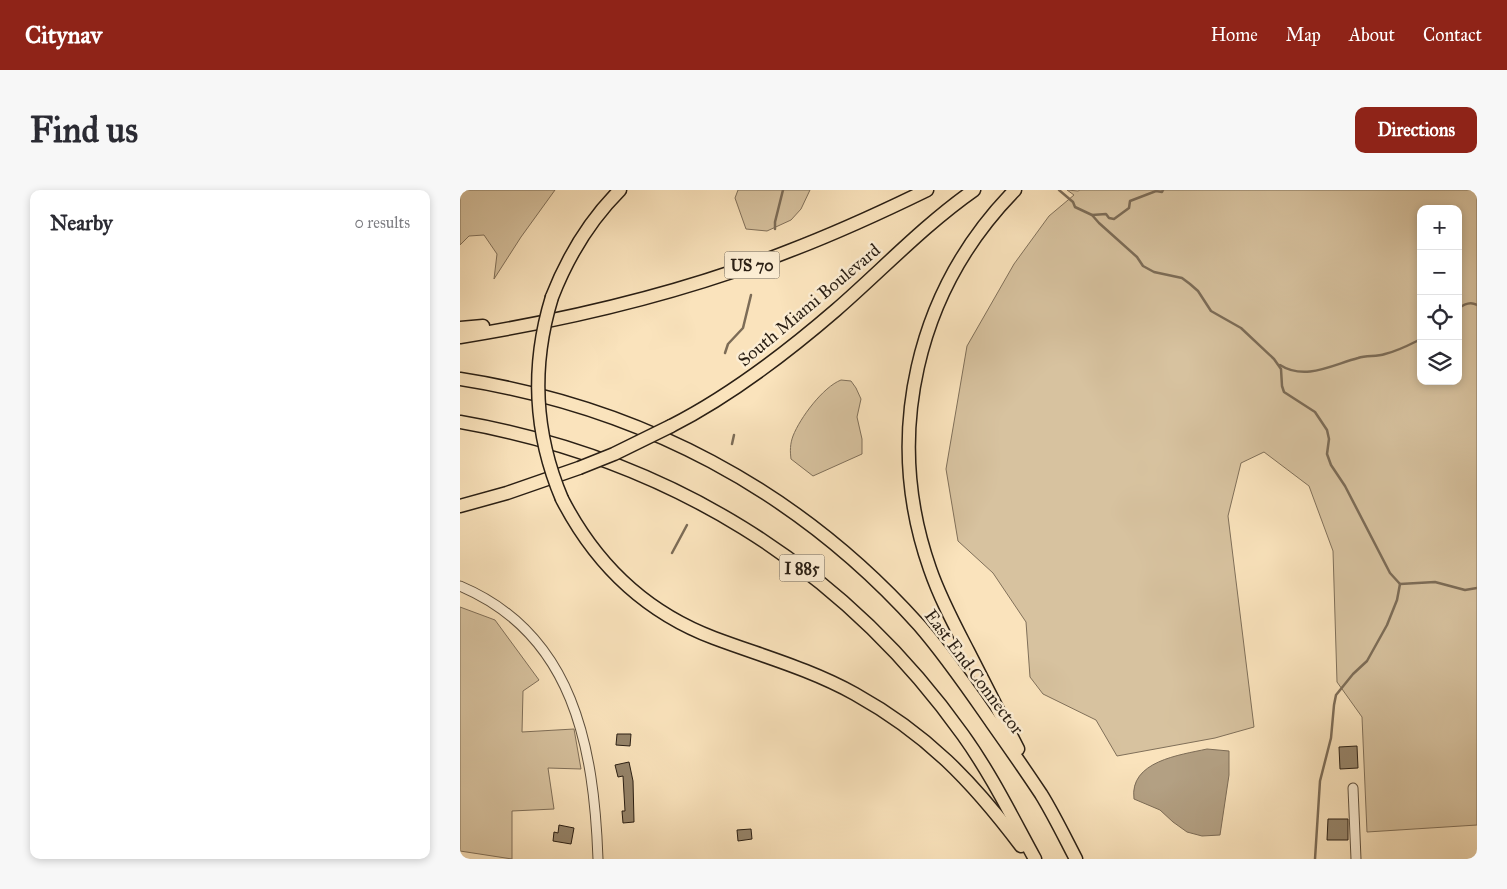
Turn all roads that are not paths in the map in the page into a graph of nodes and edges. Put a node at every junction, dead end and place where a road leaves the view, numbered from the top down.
1 (620, 190) edge
2 (927, 190) edge
3 (974, 190) edge
4 (1015, 190) edge
5 (570, 317) junction
6 (460, 328) edge
7 (460, 338) edge
8 (460, 378) edge
9 (460, 422) edge
10 (460, 506) edge
11 (460, 586) edge
12 (1353, 788) dead end
13 (1042, 796) junction
14 (598, 859) edge
15 (1030, 859) edge
16 (1035, 859) edge
17 (1076, 859) edge
18 (1356, 859) edge

1 - 15 highway, bridge
2 - 5 highway, South Miami Boulevard / US 70
3 - 10 highway, South Miami Boulevard, bridge
4 - 13 highway
5 - 6 highway
5 - 7 highway, South Miami Boulevard / US 70
8 - 13 highway, East End Connector / I 885
9 - 16 highway, I 885
11 - 14 street
12 - 18 street
13 - 17 highway, East End Connector / I 885

